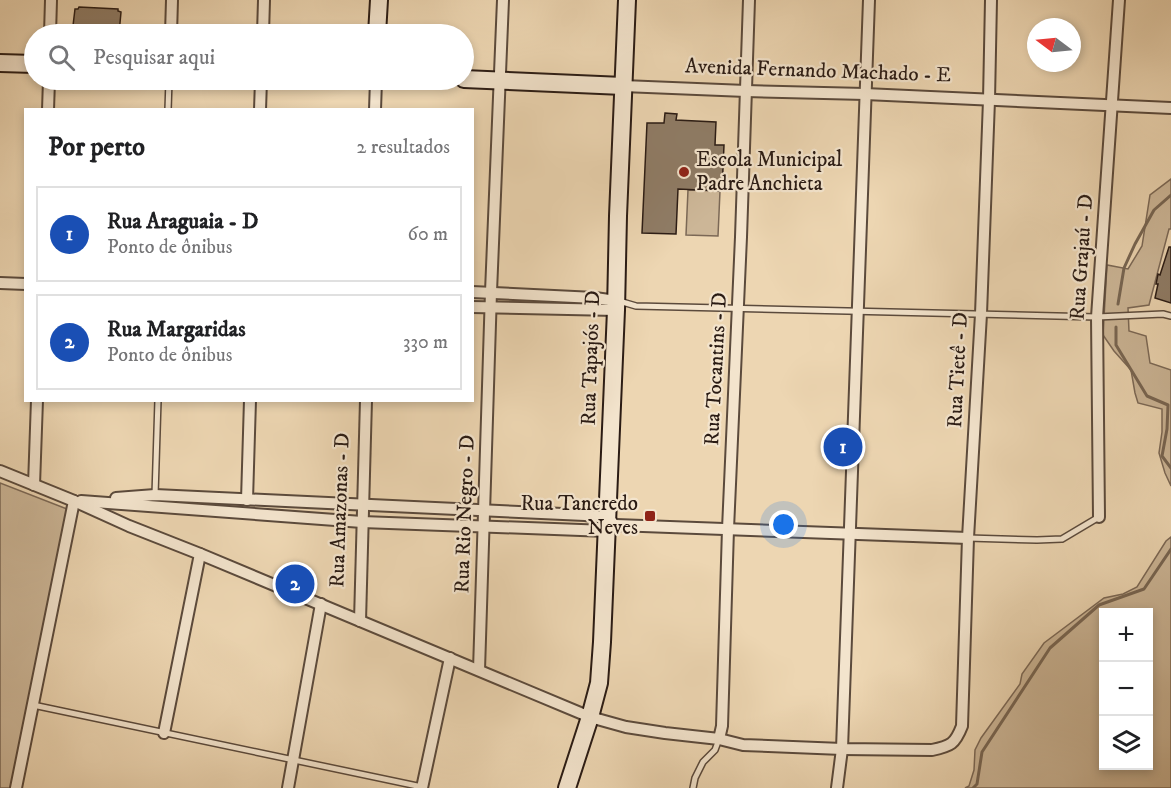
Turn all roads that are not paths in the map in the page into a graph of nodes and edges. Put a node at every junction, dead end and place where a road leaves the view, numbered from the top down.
1 (51, 0) edge
2 (172, 0) edge
3 (264, 0) edge
4 (379, 0) edge
5 (503, 0) edge
6 (627, 0) edge
7 (749, 0) edge
8 (869, 0) edge
9 (991, 0) edge
10 (1119, 0) edge
11 (50, 24) edge
12 (171, 24) edge
13 (263, 24) edge
14 (378, 24) edge
15 (0, 63) edge
16 (24, 64) edge
17 (474, 80) edge
18 (500, 81) junction
19 (623, 86) junction
20 (49, 90) edge
21 (169, 90) edge
22 (261, 90) edge
23 (376, 90) edge
24 (746, 91) junction
25 (865, 94) junction
26 (989, 100) junction
27 (1112, 106) junction
28 (48, 108) edge
29 (168, 108) edge
30 (260, 108) edge
31 (375, 108) edge
32 (1171, 108) edge
33 (0, 284) edge
34 (24, 284) edge
35 (474, 292) edge
36 (492, 292) junction
37 (616, 305) junction
38 (474, 307) edge
39 (491, 308) junction
40 (738, 308) junction
41 (858, 310) junction
42 (981, 314) junction
43 (1171, 316) edge
44 (1097, 317) junction
45 (37, 402) edge
46 (158, 402) edge
47 (250, 402) edge
48 (366, 402) edge
49 (0, 471) edge
50 (34, 485) junction
51 (155, 495) junction
52 (247, 500) junction
53 (74, 501) junction
54 (134, 505) junction
55 (363, 506) junction
56 (484, 511) junction
57 (1099, 517) joint
58 (362, 522) junction
59 (610, 525) junction
60 (129, 526) junction
61 (484, 527) junction
62 (728, 529) junction
63 (850, 534) junction
64 (968, 538) junction
65 (200, 554) junction
66 (321, 604) junction
67 (360, 621) junction
68 (450, 658) junction
69 (479, 670) junction
70 (33, 705) junction
71 (590, 717) junction
72 (164, 733) junction
73 (719, 739) junction
74 (842, 749) junction
75 (294, 760) junction
76 (16, 788) edge
77 (288, 788) edge
78 (423, 788) edge
79 (567, 788) edge
80 (693, 788) edge
81 (837, 788) edge

1 - 11 street
2 - 12 street
3 - 13 street
4 - 14 street
5 - 18 street, Rua Rio Negro - D
6 - 19 street, Rua Tapajós - D
7 - 24 street, Rua Tocantins - D
8 - 25 street
9 - 26 street, Rua Tietê - D
10 - 27 street, Rua Grajaú - D
15 - 16 street
17 - 18 street, Avenida Fernando Machado - E
18 - 19 street, Avenida Fernando Machado - E
18 - 36 street, Rua Rio Negro - D
19 - 24 street, Avenida Fernando Machado - E
19 - 37 street, Rua Tapajós - D
20 - 28 street
21 - 29 lane
22 - 30 street
23 - 31 street
24 - 25 street, Avenida Fernando Machado - E
24 - 40 street, Rua Tocantins - D
25 - 26 street, Avenida Fernando Machado - E
25 - 41 street
26 - 27 street, Avenida Fernando Machado - E
26 - 42 street, Rua Tietê - D
27 - 32 street, Avenida Fernando Machado - E
27 - 44 street, Rua Grajaú - D
33 - 34 street
35 - 36 street
36 - 37 street
36 - 39 street, Rua Rio Negro - D
37 - 39 street
37 - 40 lane
37 - 59 street, Rua Tapajós - D
38 - 39 street
39 - 56 street, Rua Rio Negro - D
40 - 41 lane
40 - 62 street, Rua Tocantins - D
41 - 42 lane
41 - 63 street
42 - 44 lane
42 - 64 street, Rua Tietê - D
43 - 44 lane
44 - 57 street, Rua Grajaú - D
45 - 50 street
46 - 51 lane
47 - 52 street
48 - 55 street, Rua Amazonas - D
49 - 50 street
50 - 53 street
51 - 52 street
51 - 53 street
52 - 55 street
53 - 54 street
53 - 60 street
53 - 70 street
54 - 58 street
54 - 60 street
55 - 56 street
55 - 58 street, Rua Amazonas - D
56 - 59 street
56 - 61 street, Rua Rio Negro - D
57 - 64 lane
58 - 61 street
58 - 67 street, Rua Amazonas - D
59 - 61 street
59 - 62 street
59 - 71 street, Rua Tapajós - D
60 - 65 street
61 - 69 street, Rua Rio Negro - D
62 - 63 street
62 - 73 street, Rua Tocantins - D
63 - 64 street
63 - 74 street
64 - 74 street, Rua Tietê - D
65 - 66 street
65 - 72 street
66 - 67 street
66 - 75 street
67 - 68 street
68 - 69 street
68 - 78 street
69 - 71 street
70 - 72 lane
70 - 76 street
71 - 73 street
71 - 79 street, Rua Tapajós - D
72 - 75 lane
73 - 74 street
73 - 80 lane
74 - 81 street
75 - 77 street
75 - 78 lane

